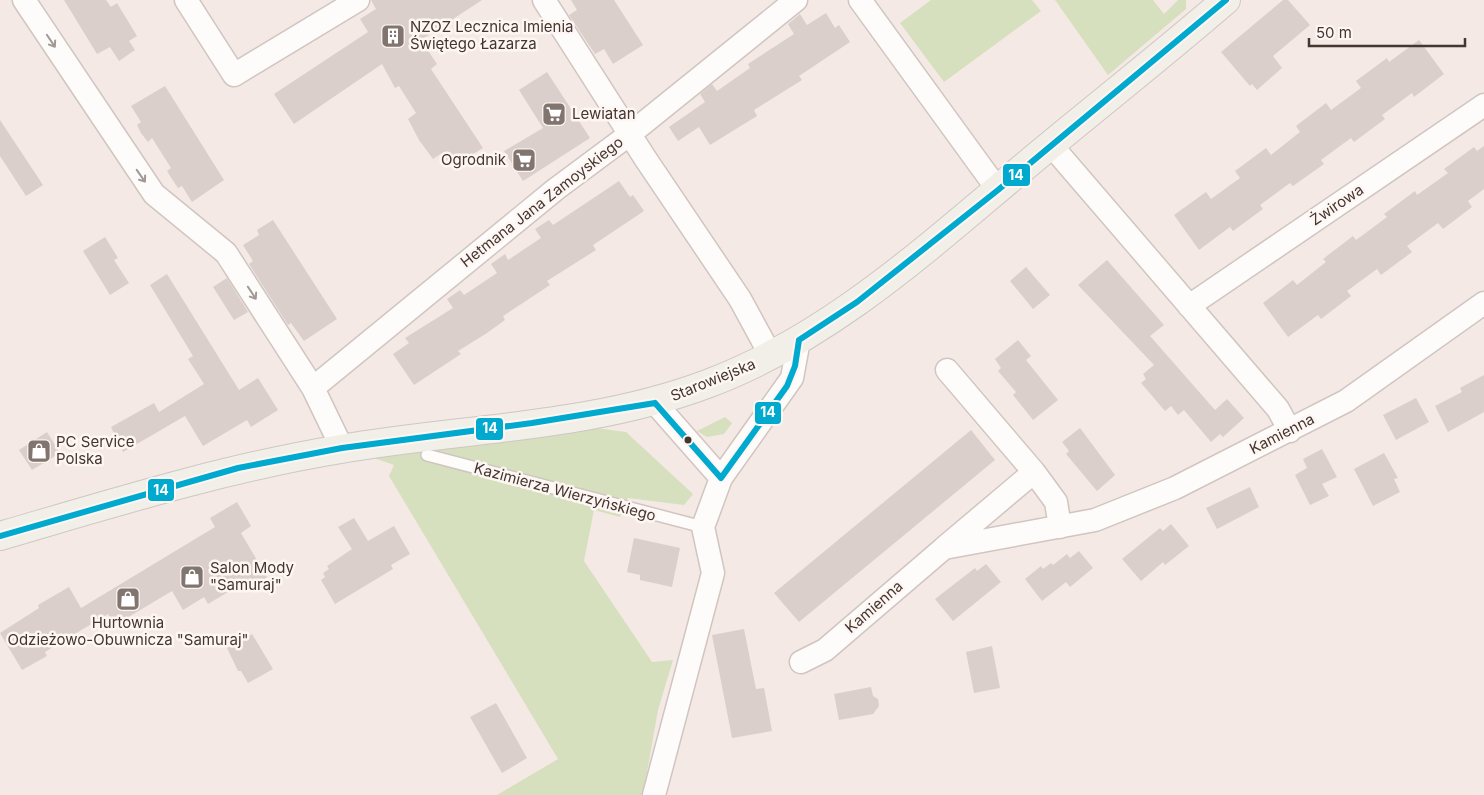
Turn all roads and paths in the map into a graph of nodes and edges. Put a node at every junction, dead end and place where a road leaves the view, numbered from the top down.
1 (24, 0) edge
2 (186, 0) edge
3 (358, 0) edge
4 (544, 0) edge
5 (796, 0) edge
6 (860, 0) edge
7 (1226, 0) edge
8 (1484, 105) edge
9 (630, 134) junction
10 (1051, 144) junction
11 (998, 190) junction
12 (1484, 303) edge
13 (1189, 306) junction
14 (799, 340) junction
15 (771, 356) junction
16 (947, 370) dead end
17 (313, 388) junction
18 (655, 403) junction
19 (1290, 431) junction
20 (342, 448) junction
21 (427, 455) dead end
22 (1034, 472) junction
23 (721, 478) junction
24 (704, 527) junction
25 (1060, 527) junction
26 (0, 536) edge
27 (944, 548) junction
28 (801, 662) dead end
29 (654, 795) edge

1 -> 17 street
2 - 3 street
4 - 9 street
5 - 9 street, Hetmana Jana Zamoyskiego
6 - 11 street
7 - 10 main road, Starowiejska
8 - 13 street, Żwirowa
9 - 15 street
9 - 17 street, Hetmana Jana Zamoyskiego
10 - 11 main road, Starowiejska
10 - 13 street
11 - 14 main road, Starowiejska
12 - 19 street, Kamienna
13 - 19 street
14 - 15 main road, Starowiejska
14 - 23 street
15 - 18 main road, Starowiejska
16 - 22 street
17 - 20 street
18 - 20 main road, Starowiejska
18 - 23 street
19 - 25 street, Kamienna
20 - 26 main road, Starowiejska
21 - 24 lane, Kazimierza Wierzyńskiego
22 - 25 street
22 - 27 street, Kamienna
23 - 24 street
24 - 29 street
25 - 27 street, Kamienna
27 - 28 street, Kamienna

